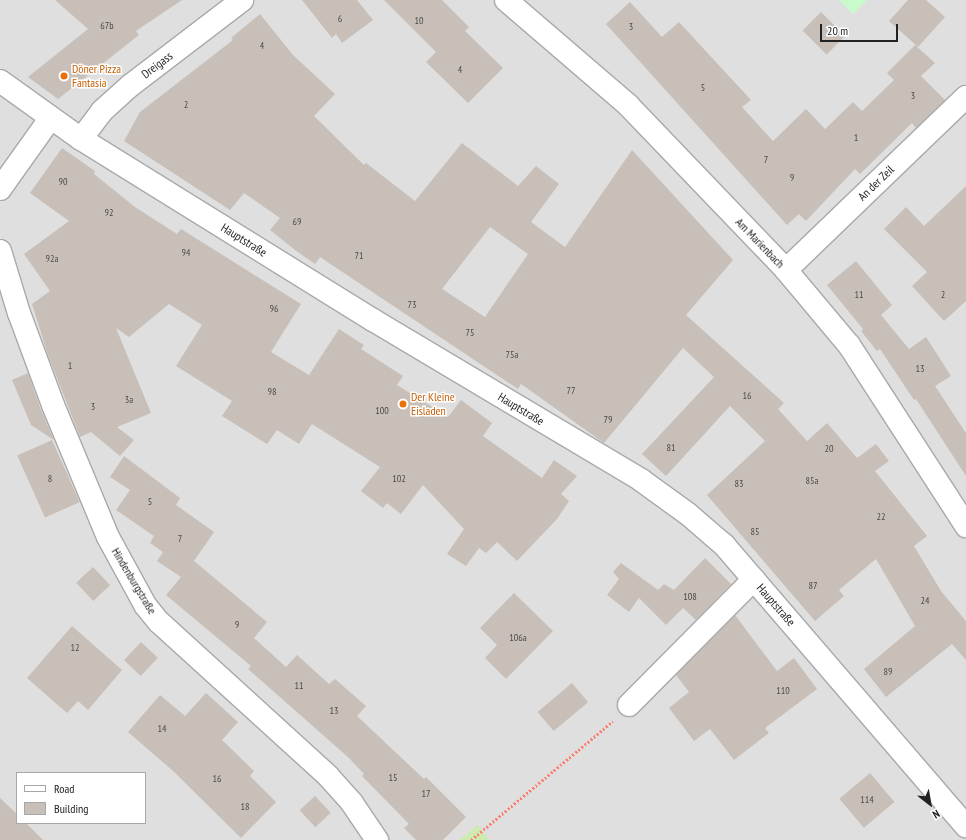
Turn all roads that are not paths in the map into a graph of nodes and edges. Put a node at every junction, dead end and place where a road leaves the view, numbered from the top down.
1 (242, 0) edge
2 (506, 0) edge
3 (0, 81) edge
4 (966, 96) edge
5 (50, 119) junction
6 (81, 139) junction
7 (0, 189) edge
8 (0, 251) edge
9 (786, 270) junction
10 (966, 526) edge
11 (754, 579) junction
12 (629, 705) dead end
13 (966, 826) edge
14 (377, 840) edge

1 - 6 street, Dreigass
2 - 9 street, Am Marienbach
3 - 5 street, Hauptstraße
4 - 9 street, An der Zeil
5 - 6 street, Hauptstraße
5 - 7 street
6 - 11 street, Hauptstraße
8 - 14 street, Hindenburgstraße
9 - 10 street, Am Marienbach
11 - 12 street
11 - 13 street, Hauptstraße

